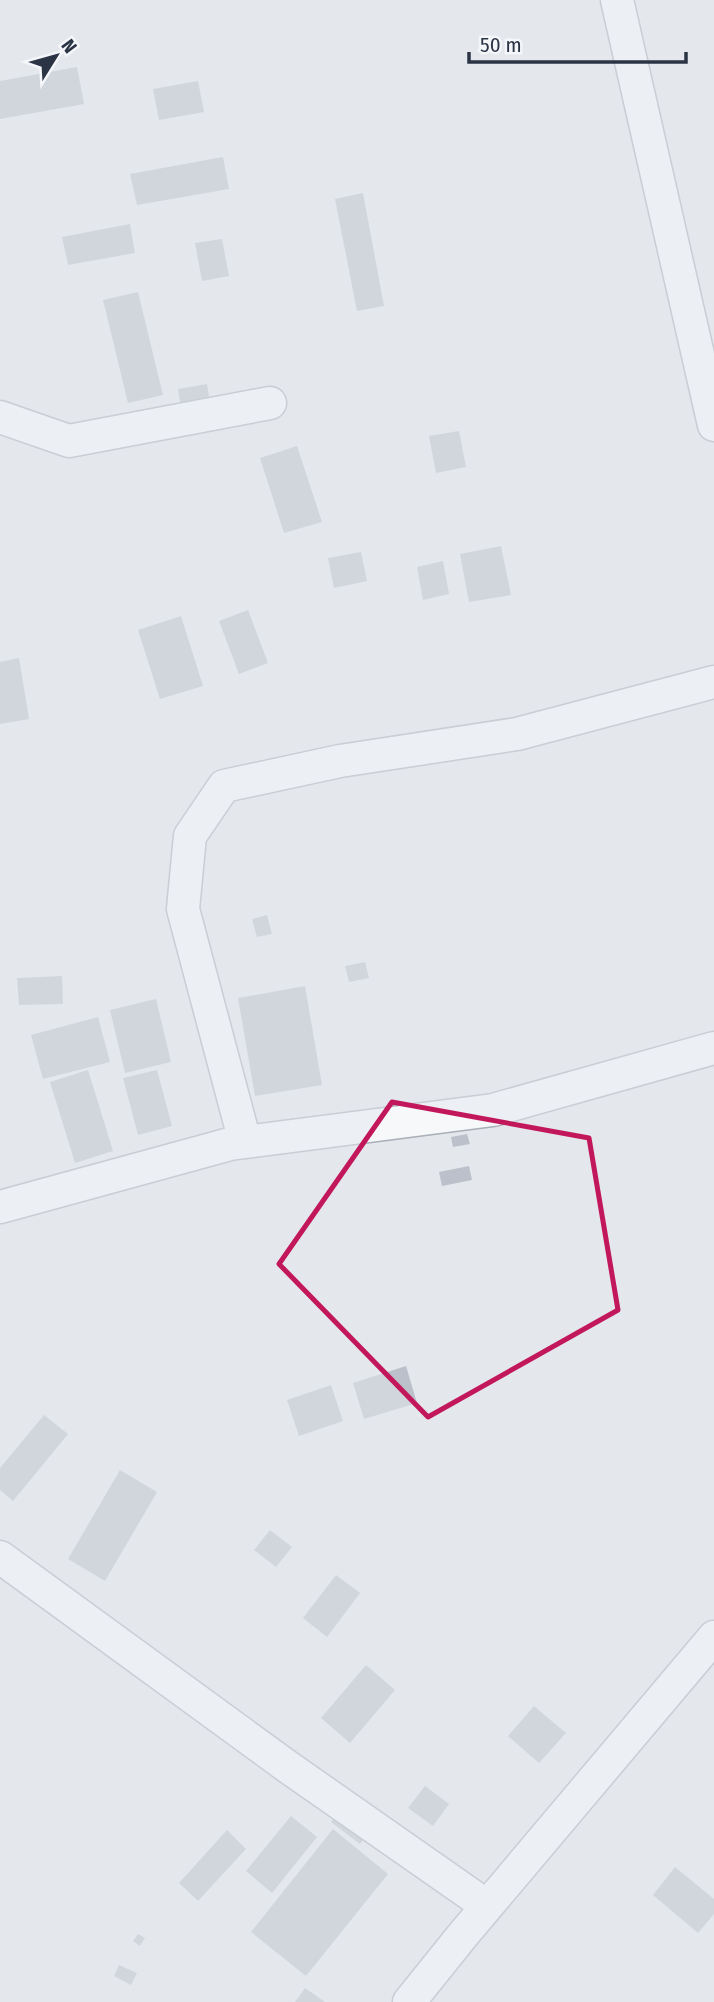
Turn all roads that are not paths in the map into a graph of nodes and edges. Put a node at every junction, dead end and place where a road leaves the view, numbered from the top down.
1 (617, 0) edge
2 (271, 403) dead end
3 (0, 417) edge
4 (714, 425) edge
5 (714, 682) edge
6 (714, 1048) edge
7 (245, 1142) junction
8 (0, 1207) edge
9 (0, 1557) edge
10 (714, 1637) edge
11 (488, 1906) junction
12 (409, 2002) edge

1 - 4 street
2 - 3 street
5 - 7 street
6 - 7 street
7 - 8 street
9 - 11 street
10 - 11 street
11 - 12 street

